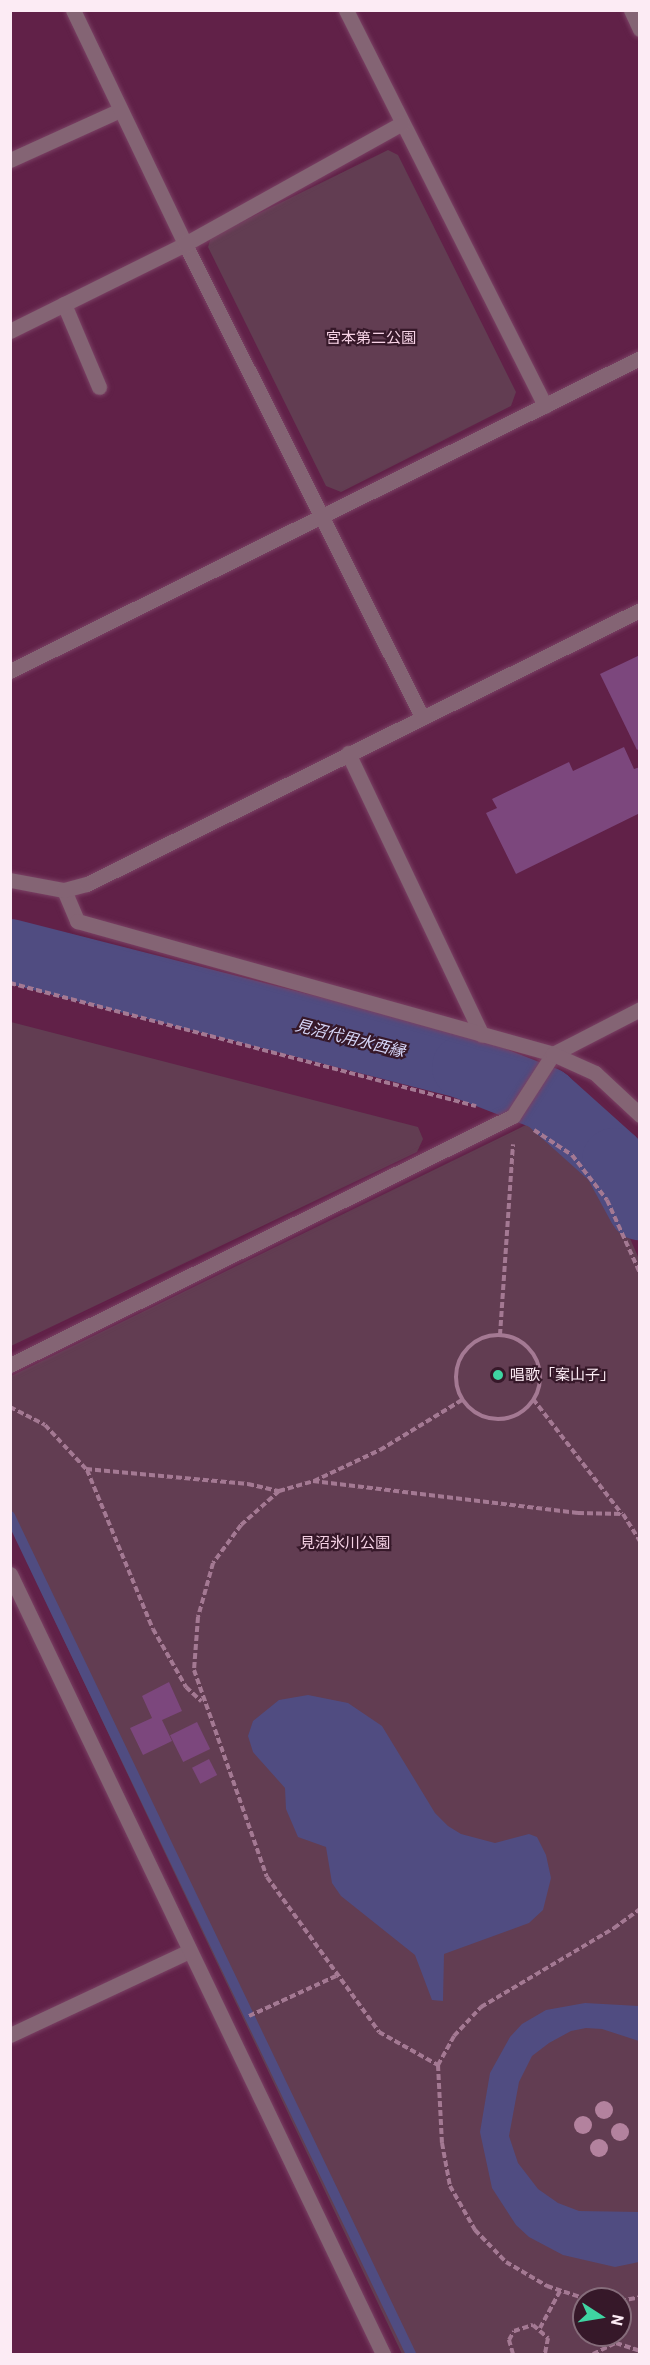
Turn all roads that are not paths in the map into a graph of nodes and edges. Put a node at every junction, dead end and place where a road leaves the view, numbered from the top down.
1 (73, 10) edge
2 (346, 10) edge
3 (631, 10) edge
4 (639, 29) edge
5 (120, 110) junction
6 (402, 123) junction
7 (10, 160) edge
8 (185, 244) junction
9 (64, 304) junction
10 (10, 331) edge
11 (639, 358) edge
12 (99, 387) dead end
13 (545, 406) junction
14 (321, 518) junction
15 (639, 610) edge
16 (10, 671) edge
17 (422, 717) junction
18 (348, 753) junction
19 (10, 880) edge
20 (64, 890) junction
21 (639, 1009) edge
22 (482, 1035) junction
23 (553, 1054) junction
24 (639, 1115) edge
25 (10, 1365) edge
26 (10, 1574) edge
27 (189, 1951) junction
28 (10, 2035) edge
29 (383, 2355) edge

1 - 5 street
2 - 6 street
3 - 4 street
5 - 7 street
5 - 8 street
6 - 8 street
6 - 13 street
8 - 9 street
8 - 14 street
9 - 10 street
9 - 12 street
11 - 13 street
13 - 14 street
14 - 16 street
14 - 17 street
15 - 17 street
17 - 18 street
18 - 20 street
18 - 22 street
19 - 20 street
20 - 22 street
21 - 23 street
22 - 23 street
23 - 24 street
23 - 25 street
26 - 27 street
27 - 28 street
27 - 29 street

